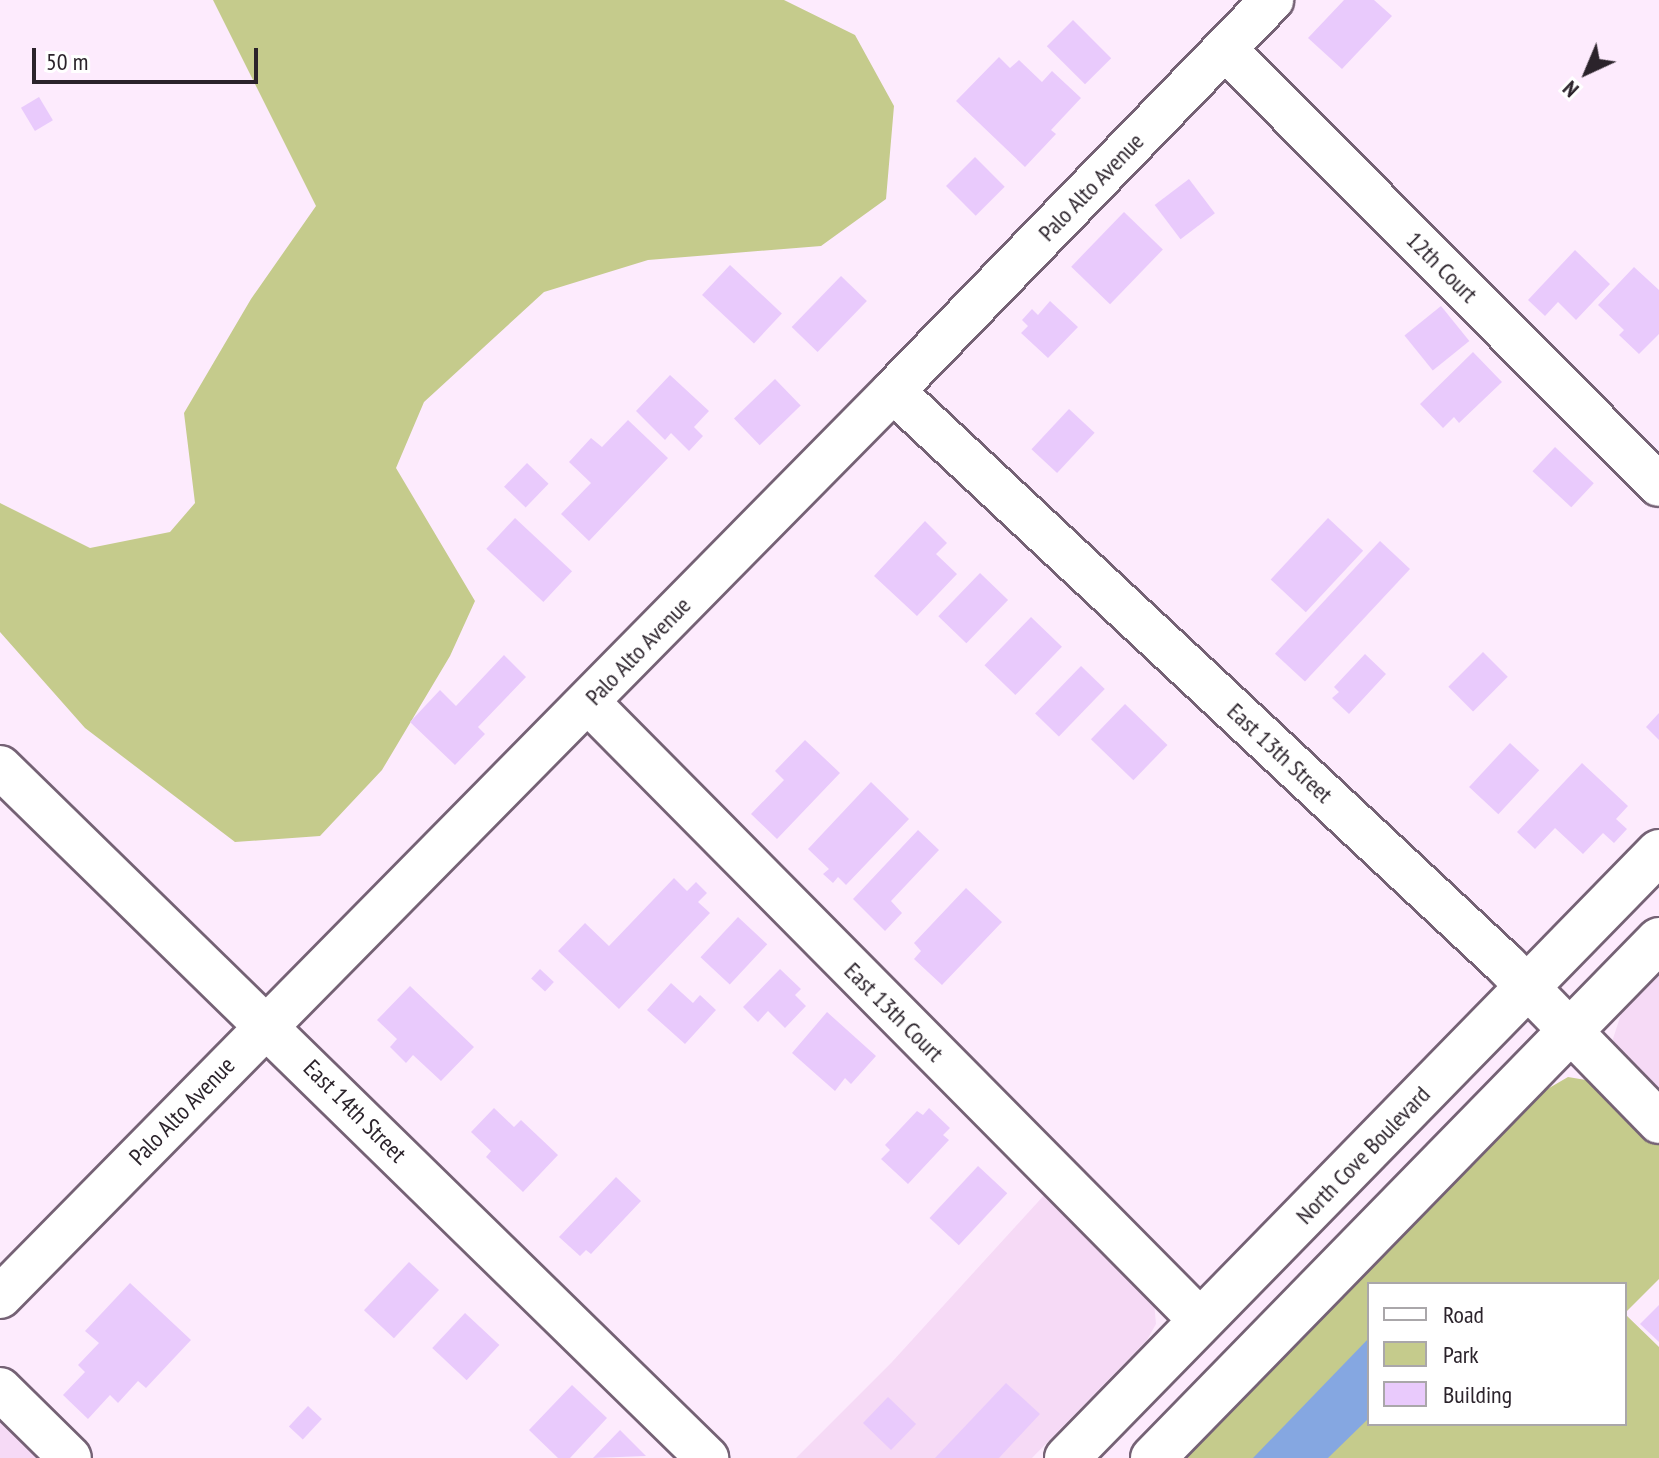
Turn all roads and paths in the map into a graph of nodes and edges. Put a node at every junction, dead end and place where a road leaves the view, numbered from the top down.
1 (1272, 0) edge
2 (1225, 49) junction
3 (893, 391) junction
4 (1659, 485) edge
5 (588, 702) junction
6 (0, 767) edge
7 (1659, 852) edge
8 (1659, 940) edge
9 (1527, 987) junction
10 (267, 1025) junction
11 (1570, 1032) junction
12 (1659, 1122) edge
13 (0, 1297) edge
14 (1201, 1321) junction
15 (0, 1389) edge
16 (70, 1458) edge
17 (707, 1458) edge
18 (1067, 1458) edge
19 (1153, 1458) edge

1 - 2 street, Palo Alto Avenue
2 - 3 street, Palo Alto Avenue
2 - 4 street, 12th Court
3 - 5 street, Palo Alto Avenue
3 - 9 street, East 13th Street
5 - 10 street, Palo Alto Avenue
5 - 14 street, East 13th Court
6 - 10 street, East 14th Street
7 - 9 main road, North Cove Boulevard
8 - 11 main road
9 - 11 street, East 13th Street
9 - 14 main road, North Cove Boulevard
10 - 13 street, Palo Alto Avenue
10 - 17 street, East 14th Street
11 - 12 street, East 13th Street
11 - 19 main road
14 - 18 main road, North Cove Boulevard
15 - 16 street

